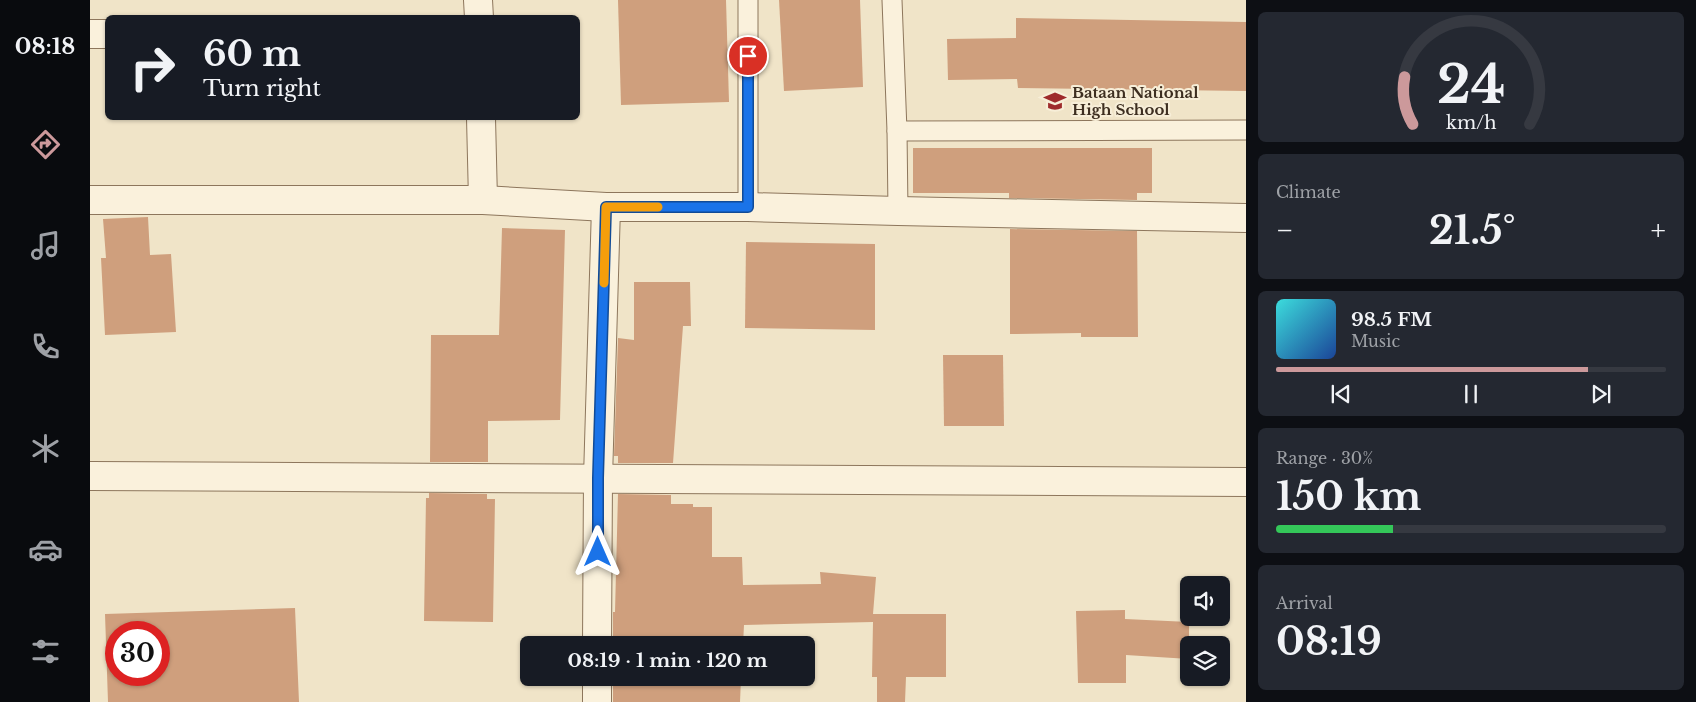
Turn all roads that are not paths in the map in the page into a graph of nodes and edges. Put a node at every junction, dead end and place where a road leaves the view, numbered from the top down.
1 (478, 0) edge
2 (748, 0) edge
3 (892, 0) edge
4 (478, 15) edge
5 (90, 34) edge
6 (105, 34) edge
7 (481, 120) edge
8 (1246, 130) edge
9 (897, 131) junction
10 (90, 200) edge
11 (483, 200) junction
12 (606, 207) junction
13 (748, 207) junction
14 (898, 211) junction
15 (1246, 218) edge
16 (90, 476) edge
17 (598, 478) junction
18 (1246, 482) edge
19 (598, 636) edge
20 (597, 686) edge
21 (597, 702) edge

1 - 4 street
2 - 13 lane
3 - 9 lane
5 - 6 street
7 - 11 street
8 - 9 lane
9 - 14 lane
10 - 11 street
11 - 12 street
12 - 13 street
12 - 17 street
13 - 14 street
14 - 15 street
16 - 17 street
17 - 18 street
17 - 19 street
20 - 21 street

